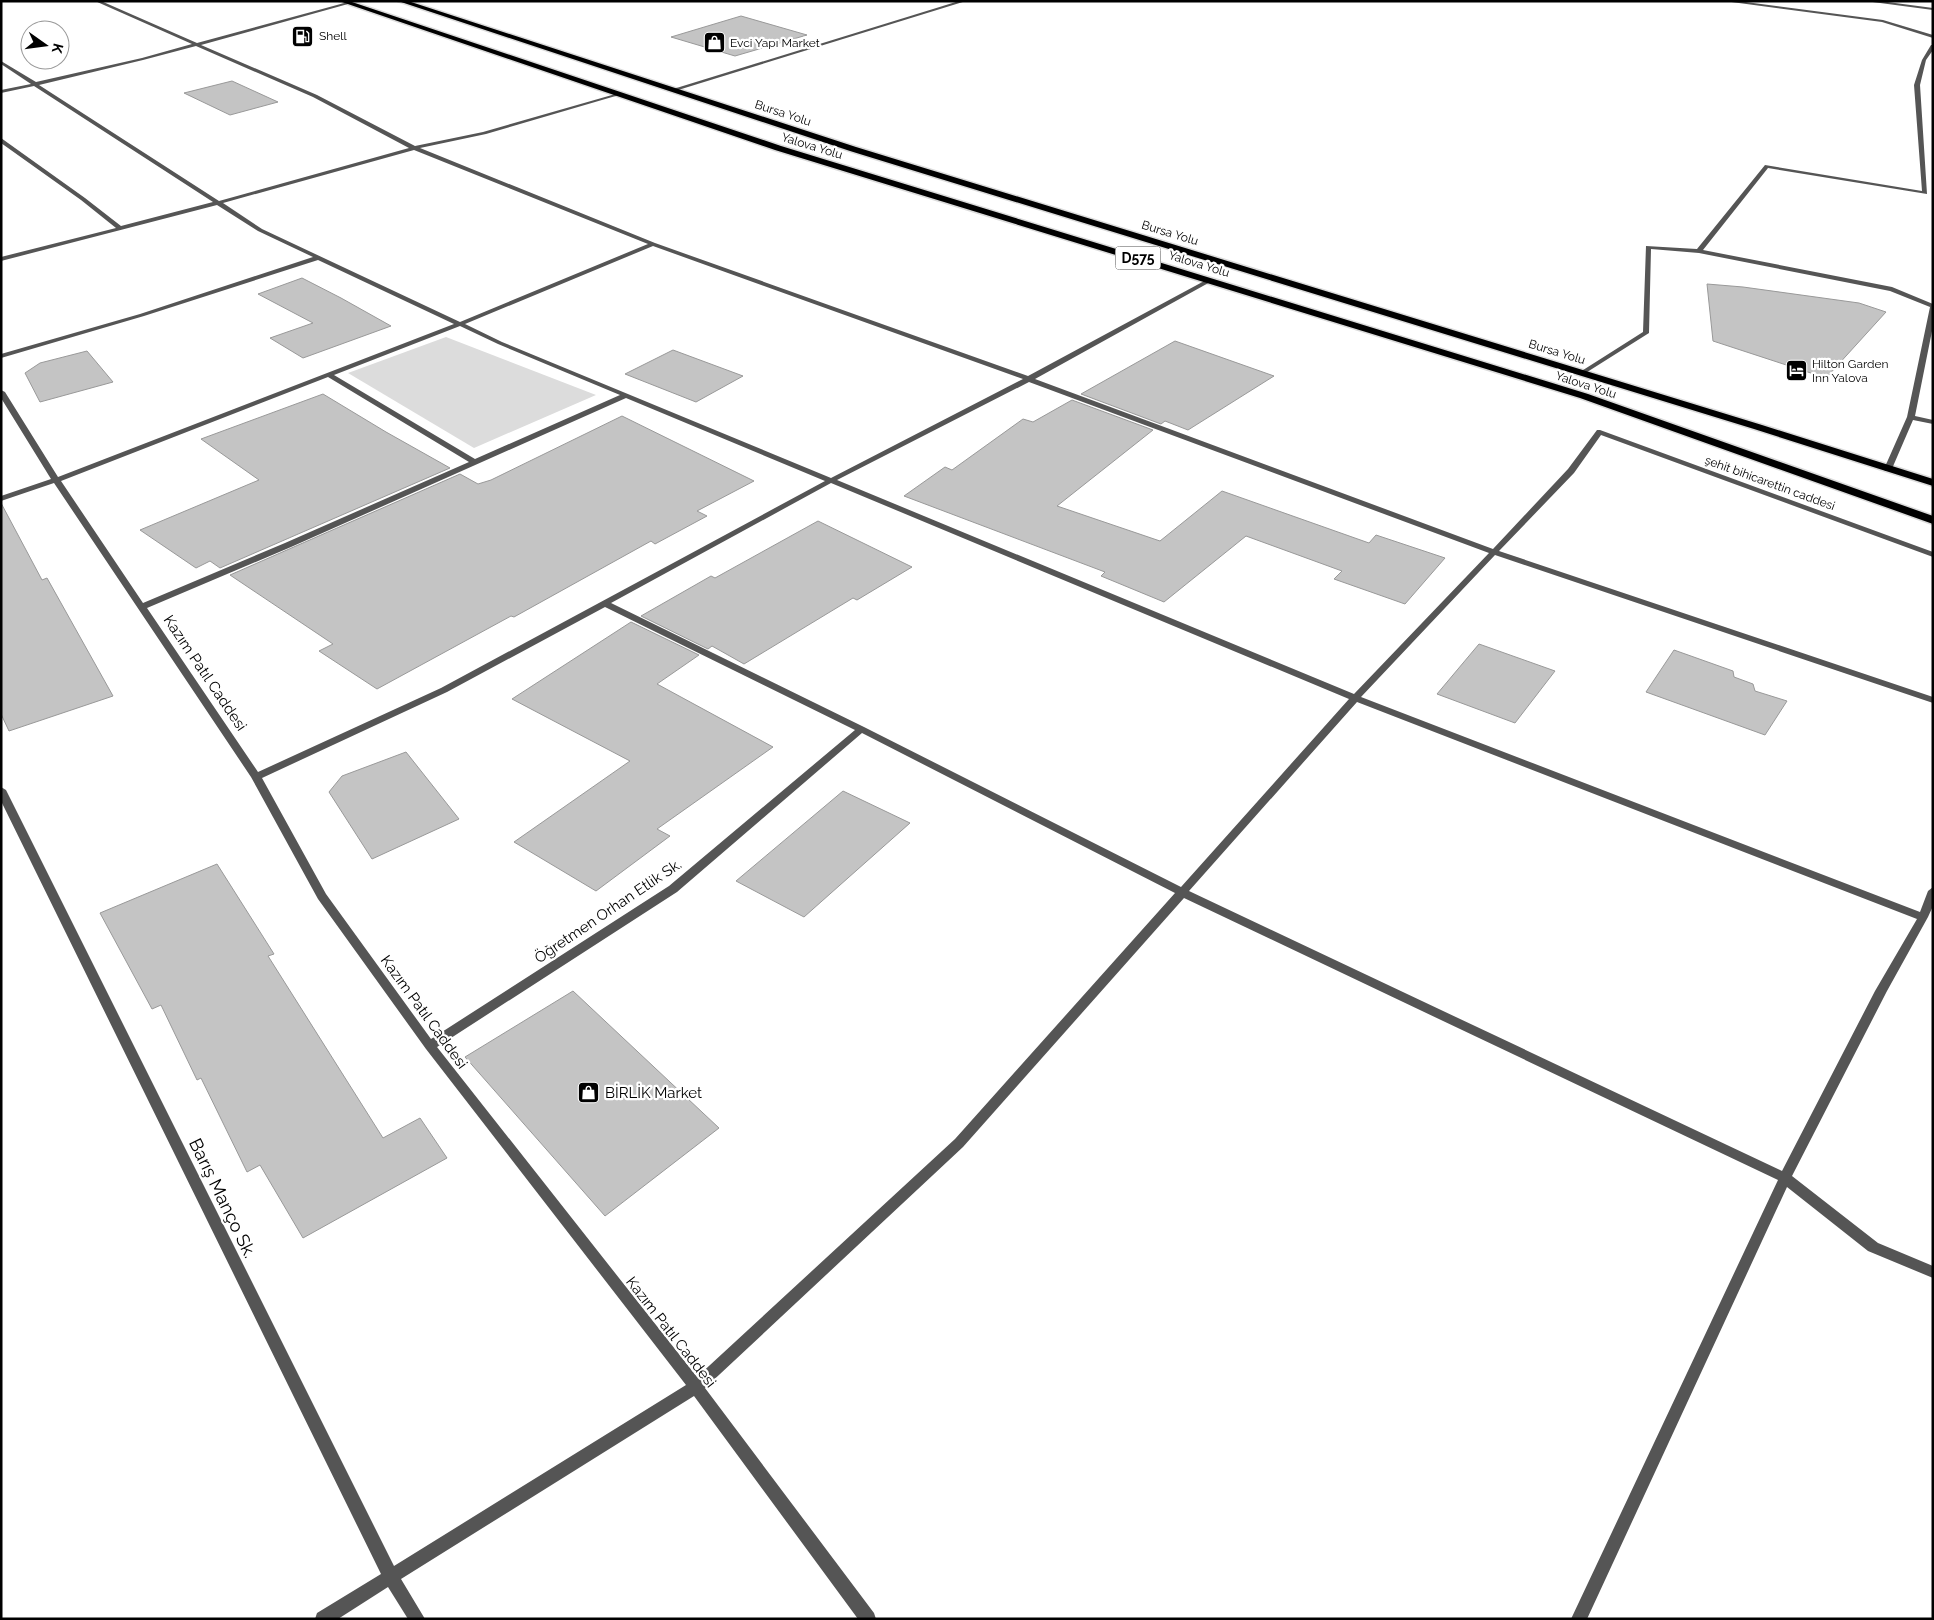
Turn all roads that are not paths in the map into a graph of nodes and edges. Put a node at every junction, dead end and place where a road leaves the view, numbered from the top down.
1 (97, 1) edge
2 (401, 1) edge
3 (964, 1) edge
4 (1726, 1) edge
5 (1867, 1) edge
6 (344, 2) edge
7 (1933, 9) edge
8 (1933, 37) edge
9 (195, 45) junction
10 (1933, 46) edge
11 (1924, 60) junction
12 (1, 62) edge
13 (1933, 62) edge
14 (36, 85) junction
15 (673, 90) junction
16 (1, 92) edge
17 (617, 94) junction
18 (1, 140) edge
19 (414, 148) junction
20 (218, 203) junction
21 (121, 229) junction
22 (653, 244) junction
23 (1699, 252) junction
24 (318, 258) junction
25 (1, 259) edge
26 (1210, 280) junction
27 (1933, 307) edge
28 (460, 324) junction
29 (1, 356) edge
30 (1582, 373) junction
31 (329, 375) junction
32 (1029, 379) junction
33 (1, 392) edge
34 (626, 395) junction
35 (1911, 417) junction
36 (1933, 422) edge
37 (475, 462) junction
38 (1888, 469) junction
39 (56, 480) junction
40 (832, 480) junction
41 (1933, 483) edge
42 (1, 499) edge
43 (1933, 520) edge
44 (1494, 552) junction
45 (1933, 555) edge
46 (604, 603) junction
47 (142, 607) junction
48 (1355, 698) junction
49 (1933, 700) edge
50 (861, 729) junction
51 (256, 776) junction
52 (1, 790) edge
53 (1933, 891) edge
54 (1181, 892) junction
55 (1923, 917) junction
56 (430, 1046) junction
57 (1786, 1178) junction
58 (1933, 1272) edge
59 (696, 1387) junction
60 (391, 1577) junction
61 (323, 1619) edge
62 (417, 1619) edge
63 (868, 1619) edge
64 (1579, 1619) edge

1 - 9 street
2 - 15 highway, Bursa Yolu / D575
3 - 15 street
4 - 8 street
5 - 7 street
6 - 9 street
6 - 17 highway, Yalova Yolu / D575
9 - 14 street
9 - 19 street
10 - 11 street
11 - 13 street
11 - 23 street
12 - 14 street
14 - 16 street
14 - 20 street
15 - 30 highway, Bursa Yolu / D575
17 - 19 street
17 - 26 highway, Yalova Yolu / D575
18 - 21 street
19 - 20 street
19 - 22 street
20 - 21 street
20 - 24 street
21 - 25 street
22 - 28 street
22 - 32 street
23 - 27 street
23 - 30 street
24 - 28 street
24 - 29 street
26 - 32 street
26 - 43 highway, Yalova Yolu / D575
27 - 35 street
28 - 31 street
28 - 34 street
30 - 38 highway, Bursa Yolu / D575
31 - 37 street
31 - 39 street
32 - 40 street
32 - 44 street
33 - 39 street, Kazım Patıl Caddesi
34 - 37 street
34 - 40 street
35 - 36 street
35 - 38 street
37 - 47 street
38 - 41 highway, Bursa Yolu / D575
39 - 42 street
39 - 47 street, Kazım Patıl Caddesi
40 - 46 street
40 - 48 street
44 - 45 street, şehit bihicarettin caddesi
44 - 48 street
44 - 49 street
46 - 50 street
46 - 51 street
47 - 51 street, Kazım Patıl Caddesi
48 - 54 street
48 - 55 street
50 - 54 street
50 - 56 street, Öğretmen Orhan Etlik Sk.
51 - 56 street, Kazım Patıl Caddesi
52 - 60 street, Barış Manço Sk.
53 - 55 street
54 - 57 street
54 - 59 street
55 - 57 street
56 - 59 street, Kazım Patıl Caddesi
57 - 58 street
57 - 64 street
59 - 60 street
59 - 63 street, Kazım Patıl Caddesi
60 - 61 street
60 - 62 street, Barış Manço Sk.

